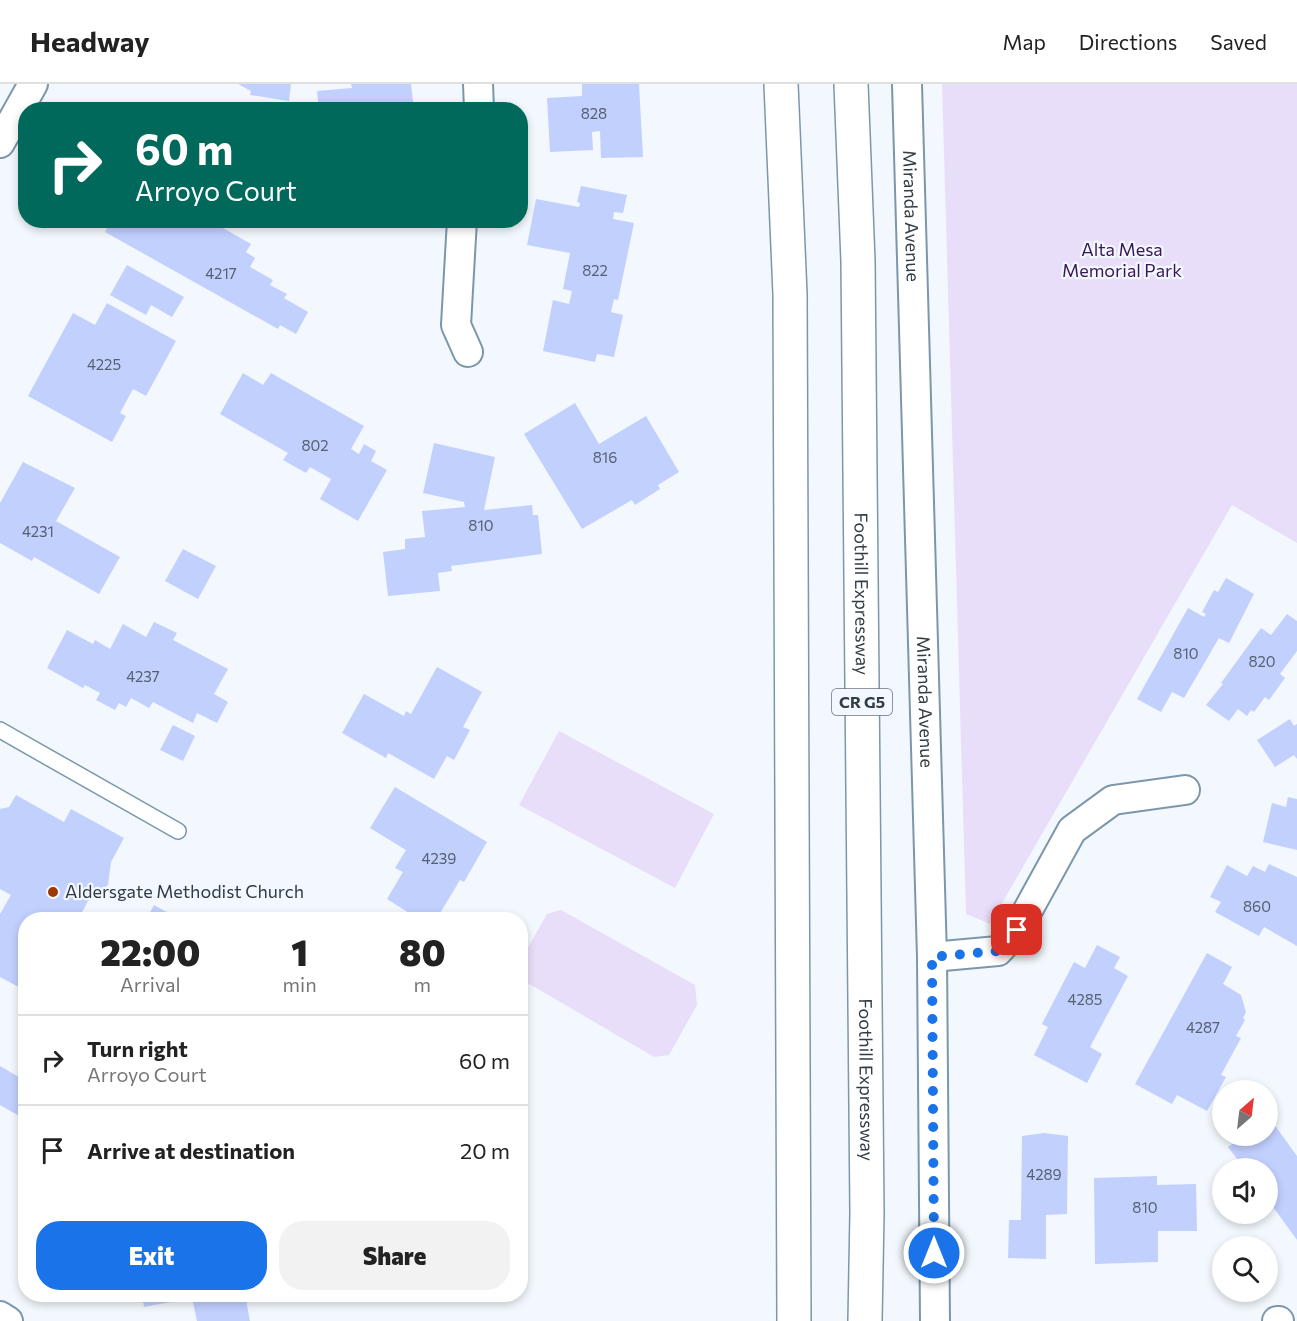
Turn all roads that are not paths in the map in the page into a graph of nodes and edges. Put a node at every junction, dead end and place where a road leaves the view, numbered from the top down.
1 (33, 84) edge
2 (478, 84) edge
3 (781, 84) edge
4 (851, 84) edge
5 (907, 84) edge
6 (23, 102) edge
7 (478, 102) edge
8 (18, 111) edge
9 (0, 143) edge
10 (462, 228) edge
11 (468, 352) dead end
12 (0, 730) edge
13 (1185, 790) dead end
14 (178, 831) dead end
15 (932, 957) junction
16 (0, 1316) edge
17 (8, 1321) edge
18 (794, 1321) edge
19 (865, 1321) edge
20 (935, 1321) edge

1 - 6 street
2 - 7 street
3 - 18 highway
4 - 19 highway, Foothill Expressway / CR G5
5 - 15 street, Miranda Avenue
8 - 9 street
10 - 11 street
12 - 14 lane
13 - 15 street
15 - 20 street, Miranda Avenue
16 - 17 street

